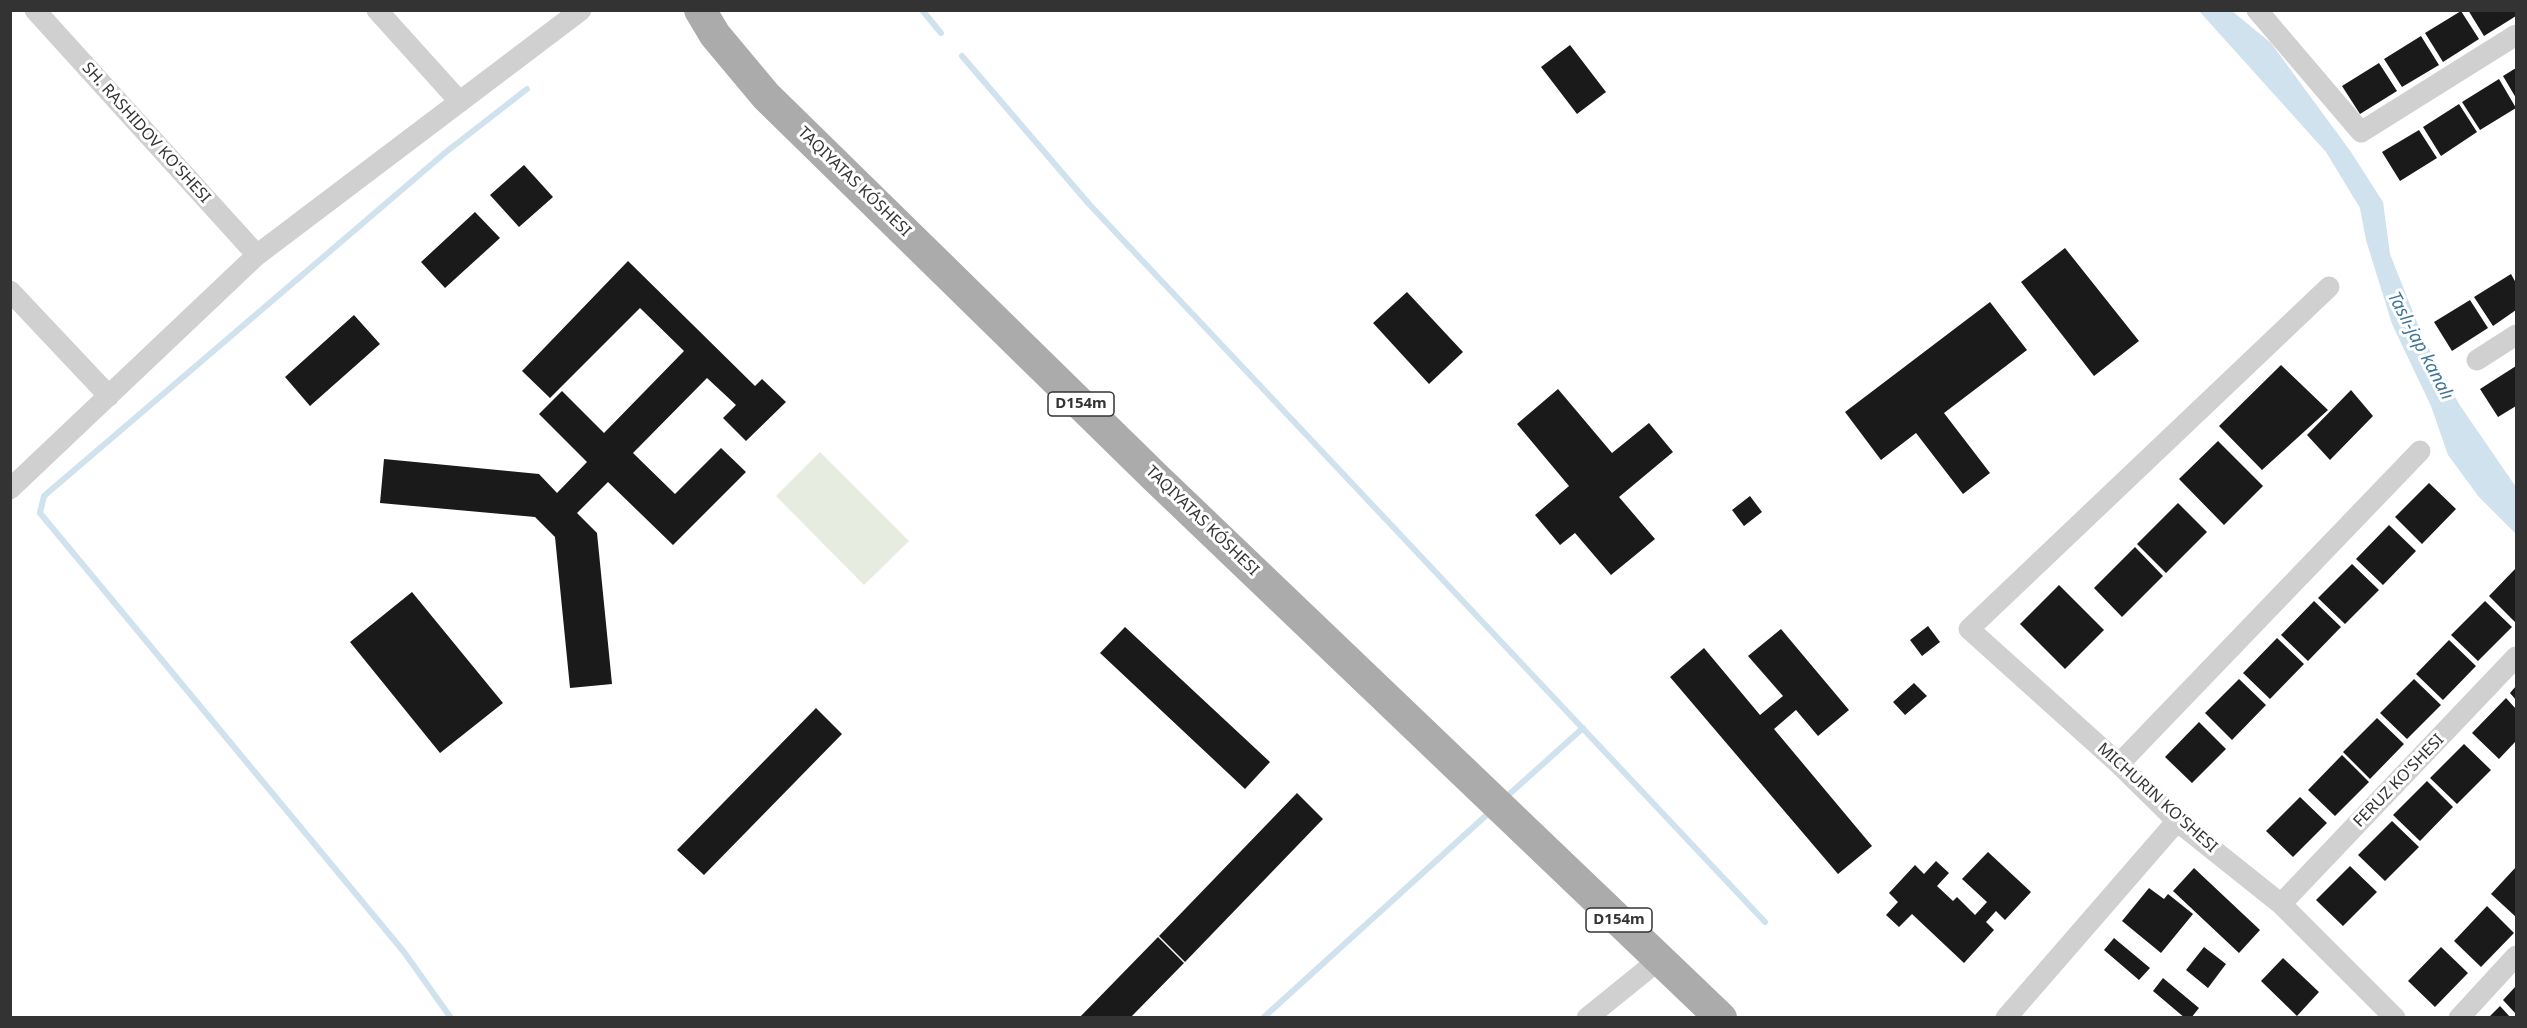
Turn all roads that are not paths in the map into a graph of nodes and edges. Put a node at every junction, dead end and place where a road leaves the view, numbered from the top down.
1 (35, 10) edge
2 (377, 10) edge
3 (581, 10) edge
4 (700, 10) edge
5 (2257, 10) edge
6 (2517, 35) edge
7 (460, 102) junction
8 (257, 255) junction
9 (2329, 287) dead end
10 (10, 291) edge
11 (2517, 335) edge
12 (2477, 360) dead end
13 (109, 396) junction
14 (2420, 451) dead end
15 (10, 489) edge
16 (2517, 657) edge
17 (2119, 764) junction
18 (2177, 821) junction
19 (2281, 904) junction
20 (2517, 956) edge
21 (1659, 959) junction
22 (1587, 1017) edge
23 (1721, 1017) edge
24 (2006, 1017) edge
25 (2395, 1017) edge
26 (2458, 1017) edge

1 - 8 street, SH. RASHIDOV KO'SHESI
2 - 7 street
3 - 7 street
4 - 21 main road, D154m
5 - 6 street
7 - 8 street
8 - 13 street
9 - 17 street, MICHURIN KO'SHESI
10 - 13 street
11 - 12 street
13 - 15 street
14 - 17 street
16 - 19 street, FERUZ KO'SHESI
17 - 18 street, MICHURIN KO'SHESI
18 - 19 street, MICHURIN KO'SHESI
18 - 24 street
19 - 25 street, MICHURIN KO'SHESI
20 - 26 street
21 - 22 street
21 - 23 main road, D154m

